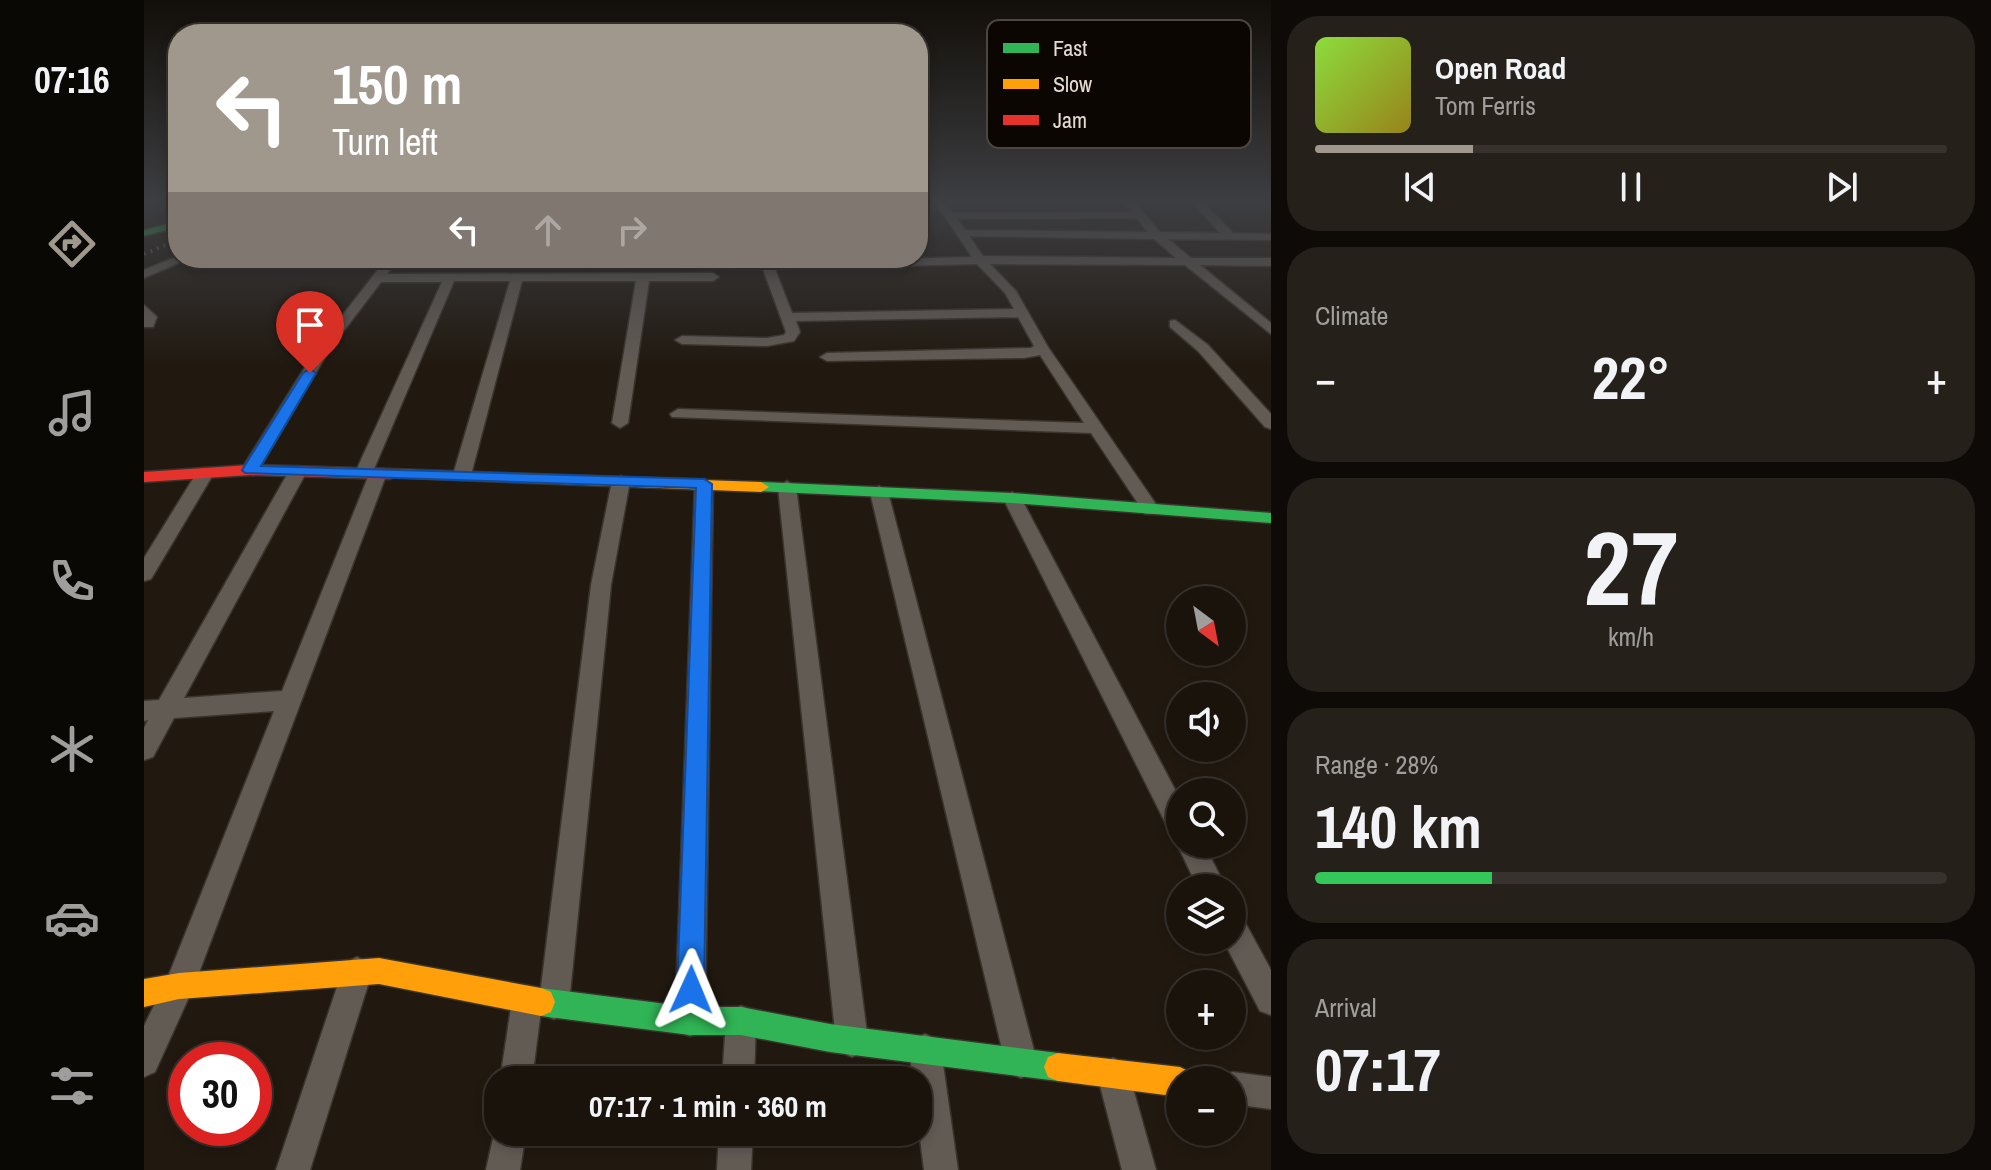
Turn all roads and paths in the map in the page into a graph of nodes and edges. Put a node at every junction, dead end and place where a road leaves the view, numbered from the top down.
1 (977, 257) edge
2 (1180, 257) edge
3 (928, 260) edge
4 (980, 260) junction
5 (1185, 261) junction
6 (1265, 262) edge
7 (168, 264) edge
8 (384, 268) edge
9 (769, 268) edge
10 (1271, 272) edge
11 (144, 274) edge
12 (450, 277) junction
13 (517, 277) junction
14 (643, 277) junction
15 (713, 277) dead end
16 (375, 278) junction
17 (144, 309) edge
18 (1023, 313) junction
19 (789, 317) junction
20 (148, 324) dead end
21 (1175, 324) dead end
22 (1271, 330) edge
23 (682, 340) dead end
24 (1041, 347) junction
25 (827, 357) dead end
26 (678, 414) dead end
27 (620, 423) dead end
28 (1271, 424) edge
29 (1095, 428) junction
30 (250, 470) junction
31 (298, 471) junction
32 (205, 473) junction
33 (371, 473) junction
34 (462, 475) junction
35 (144, 477) edge
36 (621, 481) junction
37 (704, 484) junction
38 (787, 487) junction
39 (879, 492) junction
40 (1012, 498) junction
41 (1151, 510) junction
42 (1271, 518) edge
43 (144, 574) edge
44 (290, 700) junction
45 (169, 709) junction
46 (144, 711) edge
47 (144, 750) edge
48 (1166, 798) edge
49 (1246, 953) edge
50 (357, 972) junction
51 (179, 986) junction
52 (144, 993) edge
53 (1271, 1000) edge
54 (540, 1002) junction
55 (690, 1021) junction
56 (741, 1021) junction
57 (852, 1041) junction
58 (925, 1050) junction
59 (144, 1061) edge
60 (1021, 1062) junction
61 (520, 1066) edge
62 (739, 1066) edge
63 (1113, 1074) junction
64 (1166, 1080) edge
65 (1246, 1090) edge
66 (1271, 1093) edge
67 (507, 1146) edge
68 (735, 1146) edge
69 (293, 1170) edge
70 (503, 1170) edge
71 (734, 1170) edge
72 (941, 1170) edge
73 (1139, 1170) edge

1 - 4 street
2 - 5 street
3 - 4 street
4 - 5 street
4 - 18 street
5 - 6 street
5 - 22 street
6 - 10 street
7 - 11 street
8 - 16 street
9 - 19 street
12 - 13 street
12 - 16 street
12 - 33 street
13 - 14 street
13 - 34 street
14 - 15 street
14 - 27 street
16 - 30 street
17 - 20 street
18 - 19 street
18 - 24 street
19 - 23 street
21 - 28 street
24 - 25 street
24 - 29 street
26 - 29 street
29 - 41 street
30 - 31 street
30 - 32 street
31 - 33 street
31 - 45 street
32 - 35 street
32 - 43 street
33 - 34 street
33 - 44 street
34 - 36 street
36 - 37 street
36 - 54 street
37 - 38 street
37 - 55 street
38 - 39 street
38 - 57 street
39 - 40 street
39 - 60 street
40 - 41 street
40 - 48 street
41 - 42 street
44 - 45 street
44 - 51 street
45 - 46 street
45 - 47 street
49 - 53 street
50 - 51 street
50 - 54 street
50 - 69 street
51 - 52 street
51 - 59 street
54 - 55 street
54 - 61 street
55 - 56 street
56 - 57 street
56 - 62 street
57 - 58 street
58 - 60 street
58 - 72 street
60 - 63 street
63 - 64 street
63 - 73 street
65 - 66 street
67 - 70 street
68 - 71 street

